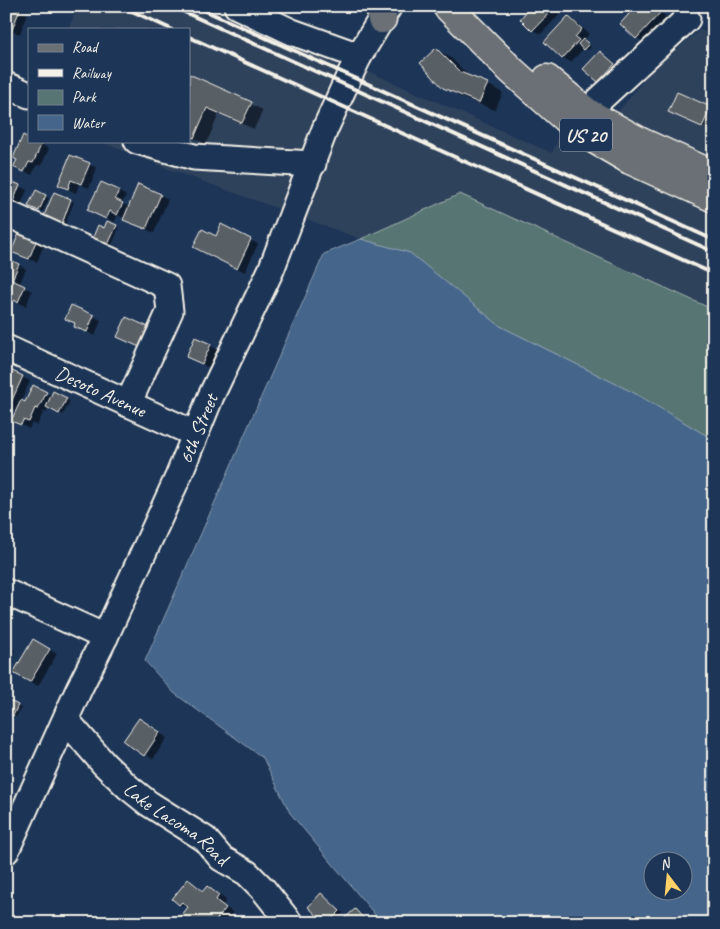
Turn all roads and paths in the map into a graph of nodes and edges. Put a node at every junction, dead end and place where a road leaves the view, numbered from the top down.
1 (237, 6) edge
2 (447, 6) edge
3 (470, 6) edge
4 (384, 10) edge
5 (686, 19) dead end
6 (359, 56) junction
7 (582, 121) junction
8 (141, 142) edge
9 (313, 164) junction
10 (713, 189) edge
11 (6, 213) edge
12 (6, 348) edge
13 (128, 404) junction
14 (195, 434) junction
15 (6, 592) edge
16 (105, 637) junction
17 (66, 720) junction
18 (6, 851) edge
19 (290, 923) edge

1 - 6 street
2 - 7 highway, US 20
3 - 7 highway, US 20
4 - 6 street, 6th Street
5 - 7 street
6 - 9 street, 6th Street
7 - 10 highway, US 20
8 - 9 street
9 - 14 street, 6th Street
11 - 13 street
12 - 13 street, Desoto Avenue
13 - 14 street, Desoto Avenue
14 - 16 street, 6th Street
15 - 16 street
16 - 17 street, 6th Street
17 - 18 street, 6th Street
17 - 19 street, Lake Lacoma Road

